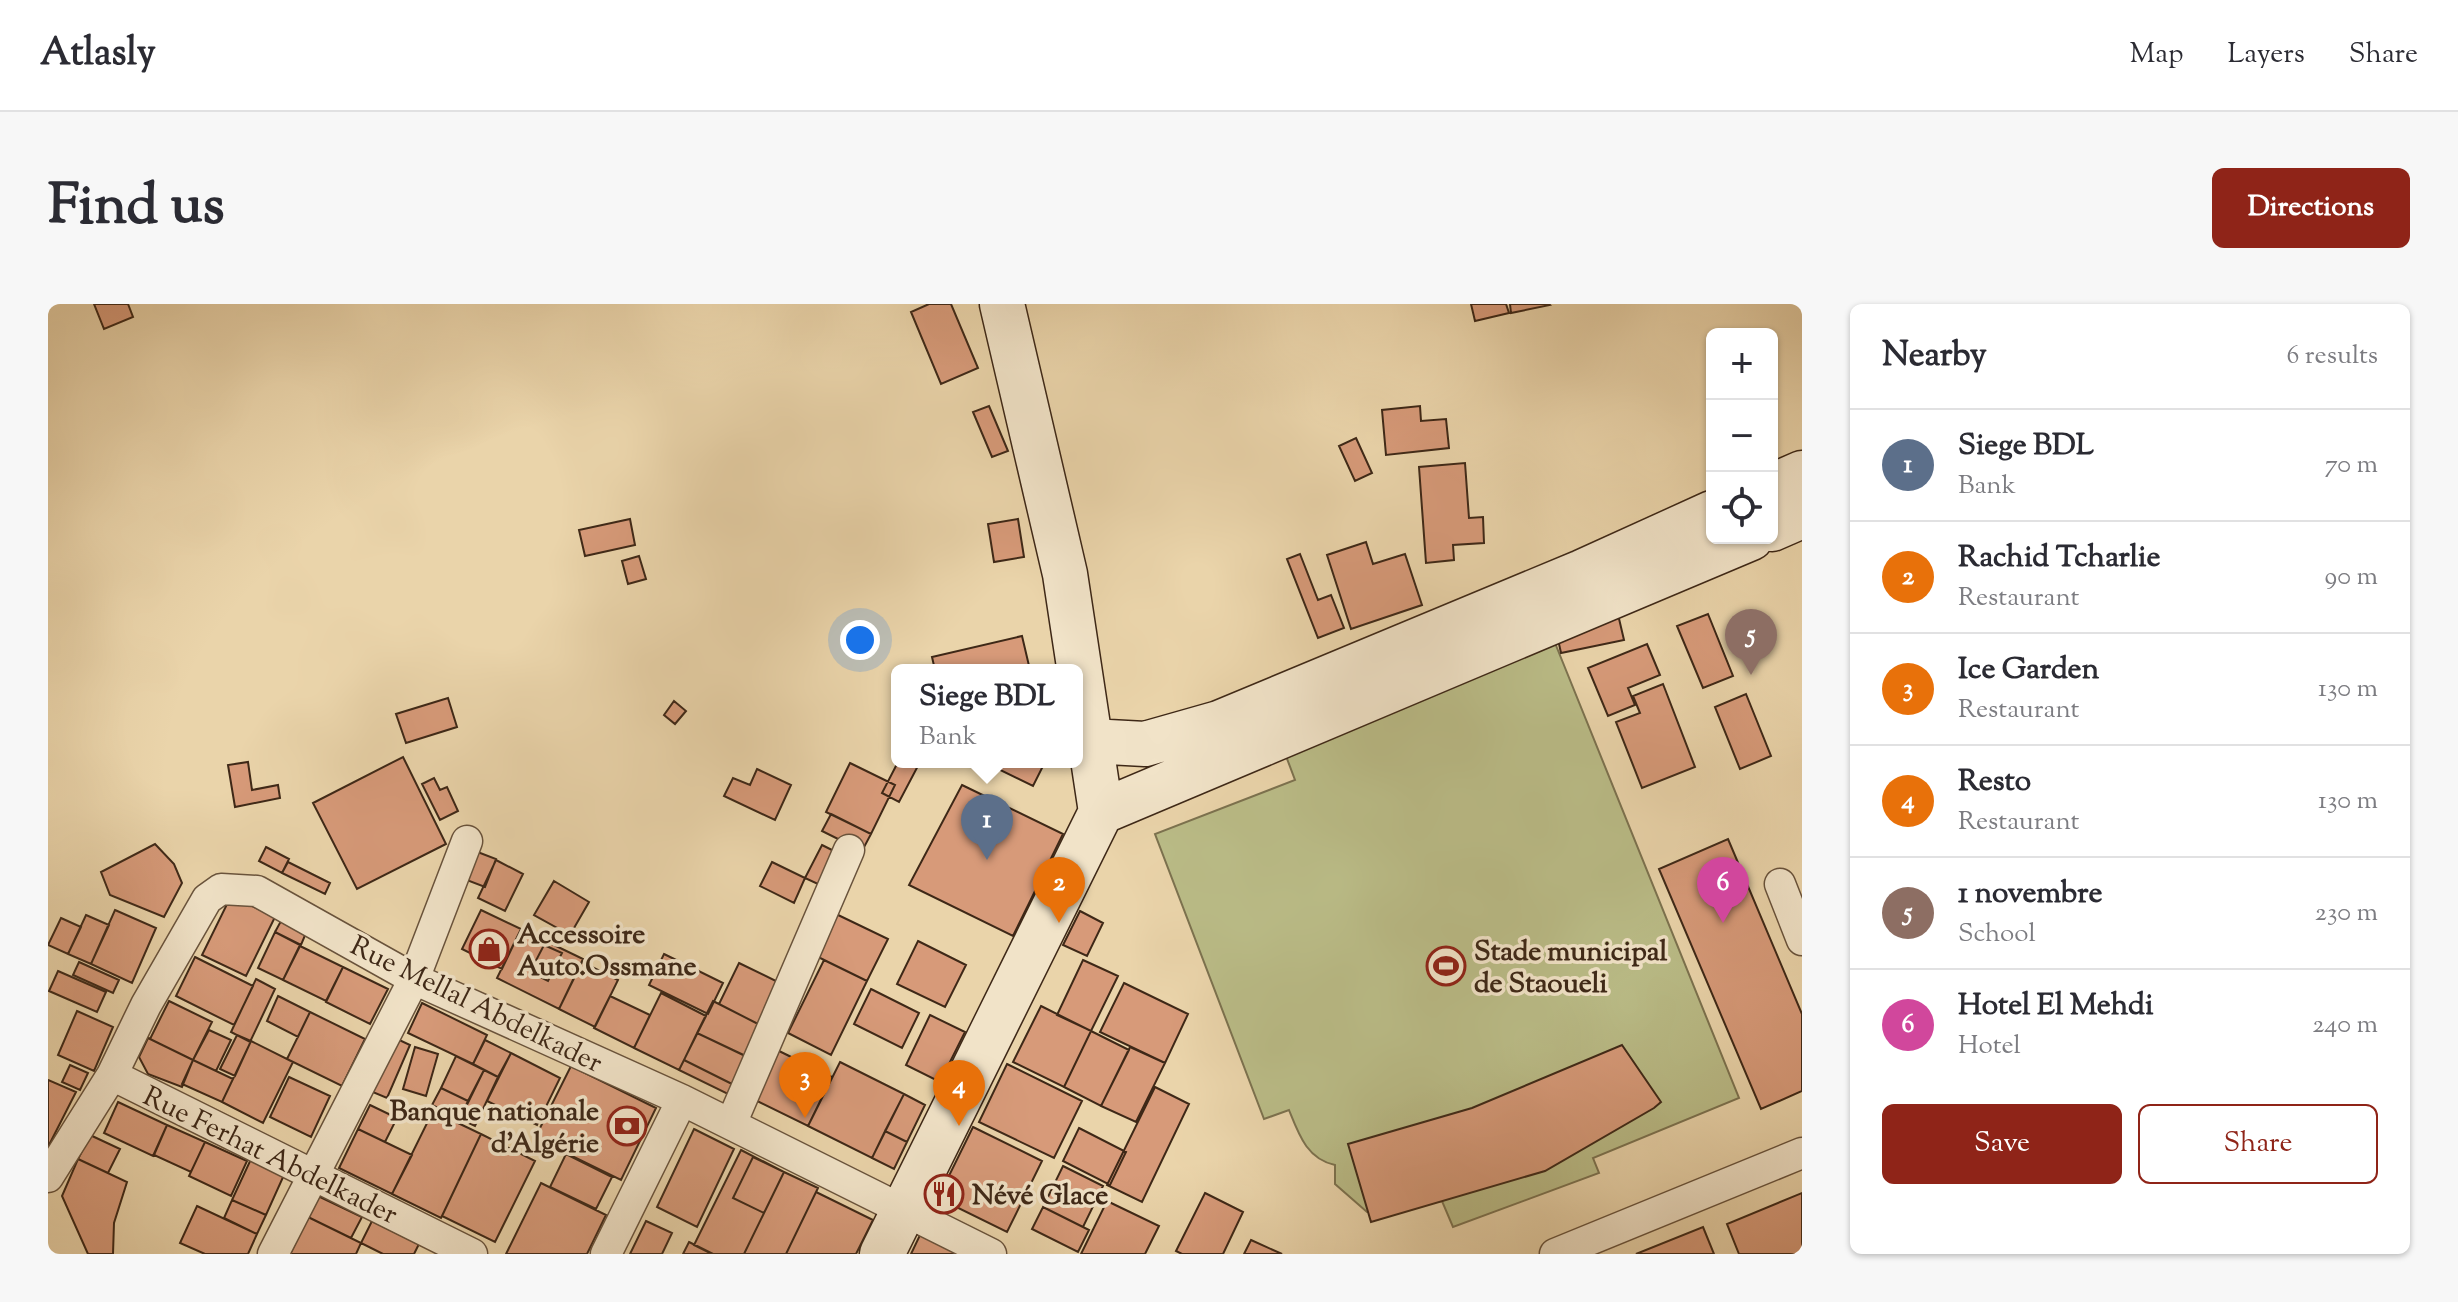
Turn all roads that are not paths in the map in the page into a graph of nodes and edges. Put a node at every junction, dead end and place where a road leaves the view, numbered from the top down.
1 (1002, 304) edge
2 (1802, 473) edge
3 (1778, 483) edge
4 (1706, 516) edge
5 (1802, 516) edge
6 (1778, 526) edge
7 (1737, 544) edge
8 (1078, 664) edge
9 (1083, 694) edge
10 (1090, 741) junction
11 (1101, 812) junction
12 (467, 841) dead end
13 (849, 850) dead end
14 (1780, 884) dead end
15 (1802, 940) edge
16 (414, 979) junction
17 (112, 1075) junction
18 (682, 1100) junction
19 (731, 1124) junction
20 (1802, 1153) edge
21 (315, 1176) junction
22 (48, 1177) edge
23 (903, 1209) junction
24 (1563, 1252) edge
25 (273, 1254) edge
26 (472, 1254) edge
27 (606, 1254) edge
28 (882, 1254) edge
29 (991, 1254) edge

1 - 8 main road
2 - 3 main road
4 - 10 main road
5 - 6 main road
7 - 11 main road
9 - 10 main road
10 - 11 main road
11 - 23 main road
12 - 16 street
13 - 19 street
14 - 15 street
16 - 17 street, Rue Mellal Abdelkader
16 - 18 street, Rue Mellal Abdelkader
16 - 21 street
17 - 21 street, Rue Ferhat Abdelkader
17 - 22 street, Rue Mellal Abdelkader
18 - 19 street, Rue Mellal Abdelkader
18 - 27 street
19 - 23 street, Rue Mellal Abdelkader
20 - 24 street
21 - 25 street
21 - 26 street, Rue Ferhat Abdelkader
23 - 28 main road
23 - 29 street, Rue Mellal Abdelkader

